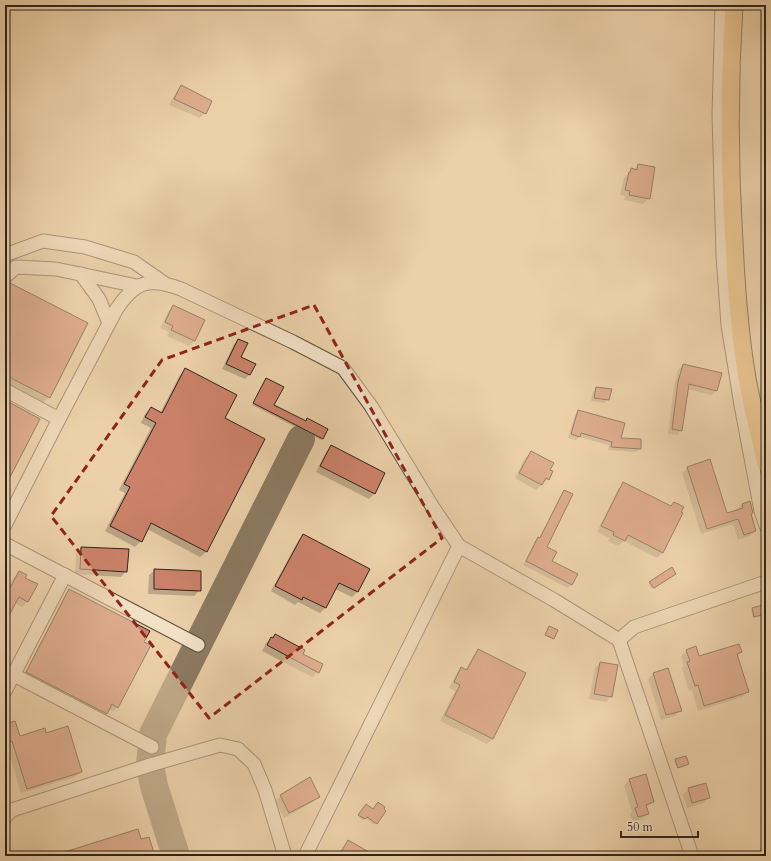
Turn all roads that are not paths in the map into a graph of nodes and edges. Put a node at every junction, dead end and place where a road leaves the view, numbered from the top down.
1 (722, 5) edge
2 (734, 5) edge
3 (5, 254) edge
4 (81, 274) junction
5 (5, 277) edge
6 (164, 283) junction
7 (137, 286) junction
8 (109, 323) junction
9 (5, 390) edge
10 (59, 419) junction
11 (766, 464) edge
12 (5, 524) edge
13 (766, 526) edge
14 (5, 544) edge
15 (460, 546) junction
16 (65, 575) junction
17 (766, 582) edge
18 (619, 640) junction
19 (198, 645) dead end
20 (14, 674) junction
21 (5, 691) edge
22 (152, 747) dead end
23 (7, 809) edge
24 (285, 856) edge
25 (304, 856) edge
26 (692, 856) edge

1 - 13 street
2 - 11 main road
3 - 6 street
4 - 5 street
4 - 7 street
4 - 8 street
6 - 7 street
6 - 15 street
7 - 8 street
8 - 10 street
9 - 10 street
10 - 12 street
14 - 16 street
15 - 18 street
15 - 25 street
16 - 19 street
16 - 20 street
17 - 18 street
18 - 26 street
20 - 21 street
20 - 22 street
23 - 24 street

